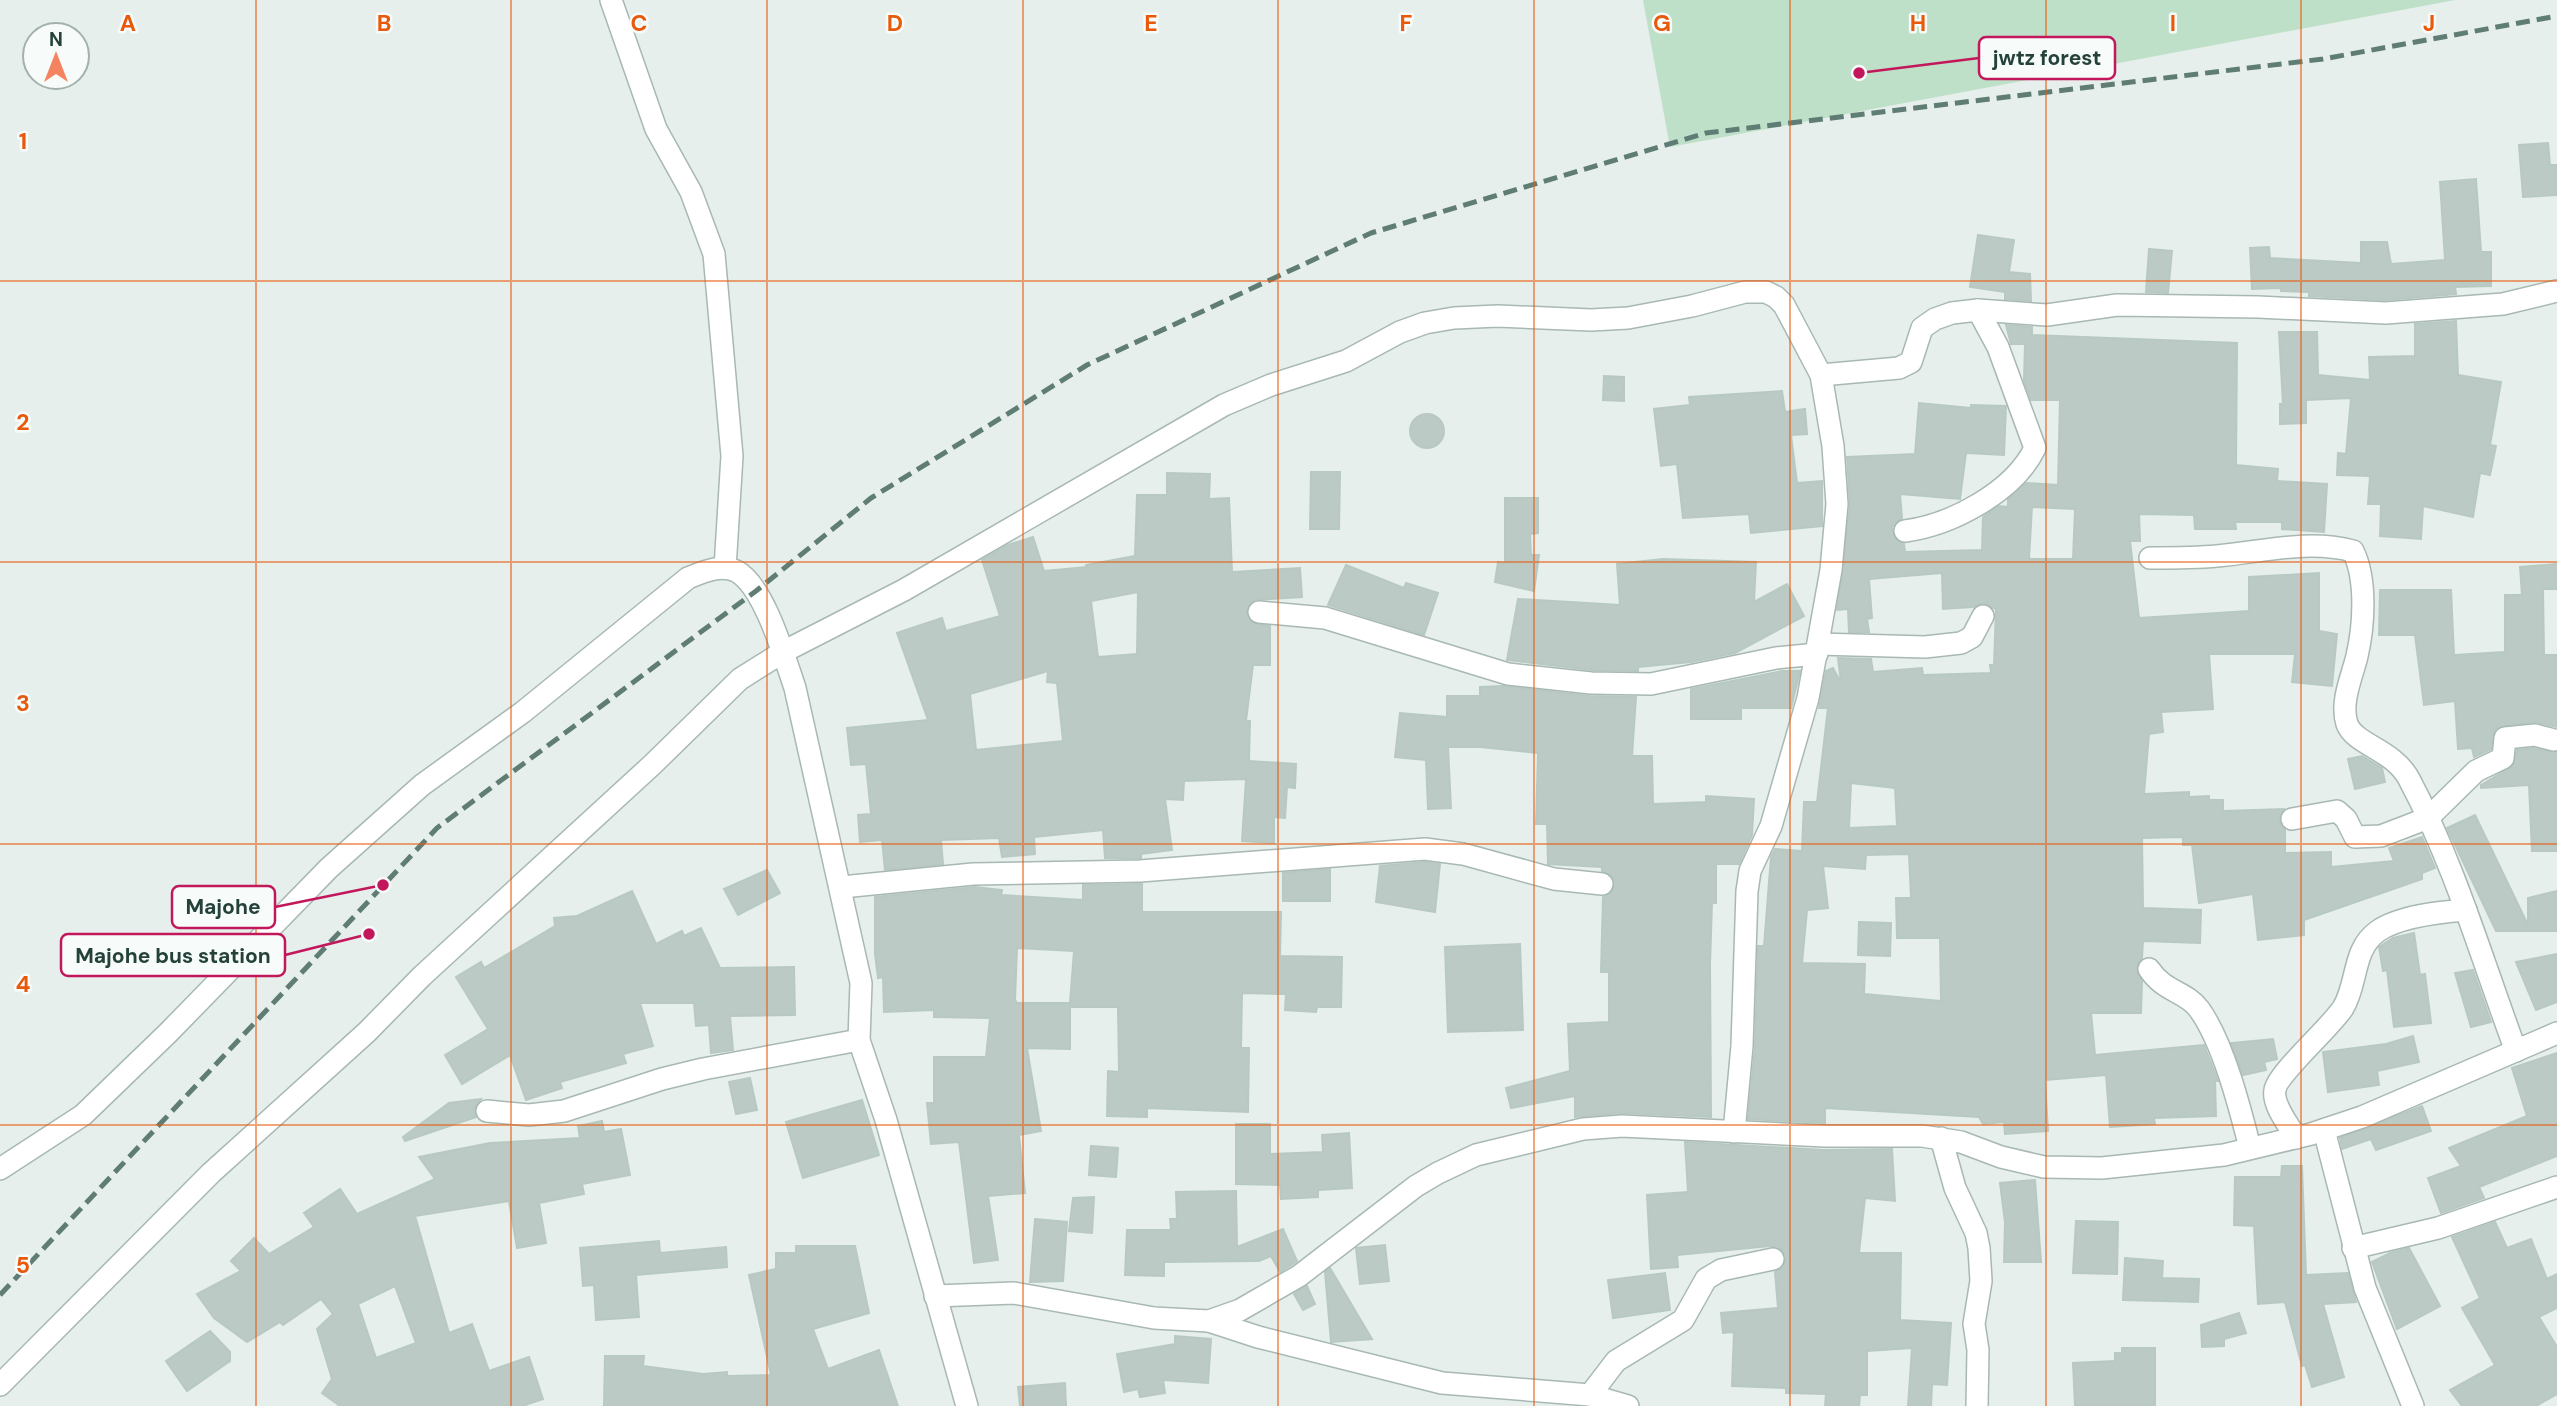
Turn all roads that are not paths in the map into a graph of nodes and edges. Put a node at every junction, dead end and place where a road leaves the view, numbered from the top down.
1 (611, 0) edge
2 (2557, 291) edge
3 (1978, 310) junction
4 (1821, 375) junction
5 (1905, 531) dead end
6 (2150, 558) dead end
7 (725, 568) junction
8 (1259, 612) dead end
9 (1983, 616) dead end
10 (1818, 649) junction
11 (783, 652) junction
12 (2553, 740) dead end
13 (2428, 818) junction
14 (2292, 819) dead end
15 (1602, 884) dead end
16 (842, 887) junction
17 (2466, 910) junction
18 (2149, 969) dead end
19 (2557, 1033) edge
20 (859, 1041) junction
21 (2516, 1051) junction
22 (487, 1111) dead end
23 (2324, 1130) junction
24 (1734, 1132) junction
25 (1941, 1138) junction
26 (2296, 1138) junction
27 (2250, 1148) junction
28 (0, 1169) edge
29 (2557, 1186) edge
30 (2353, 1248) junction
31 (1773, 1259) dead end
32 (935, 1296) junction
33 (1209, 1321) junction
34 (0, 1385) edge
35 (1590, 1395) junction
36 (2410, 1405) edge
37 (967, 1406) edge
38 (1628, 1406) edge
39 (1977, 1406) edge

1 - 7 street
2 - 3 street
3 - 4 street
3 - 5 street
4 - 10 street
4 - 11 street
6 - 13 street
7 - 11 street
7 - 28 street
8 - 10 street
9 - 10 street
10 - 24 street
11 - 16 street
11 - 34 street
12 - 13 street
13 - 14 street
13 - 17 street
15 - 16 street
16 - 20 street
17 - 21 street
17 - 26 street
18 - 27 street
19 - 21 street
20 - 22 street
20 - 32 street
21 - 23 street
23 - 26 street
23 - 30 street
24 - 25 street
24 - 33 street
25 - 27 street
25 - 39 street
26 - 27 street
29 - 30 street
30 - 36 street
31 - 35 street
32 - 33 street
32 - 37 street
33 - 35 street
35 - 38 street

